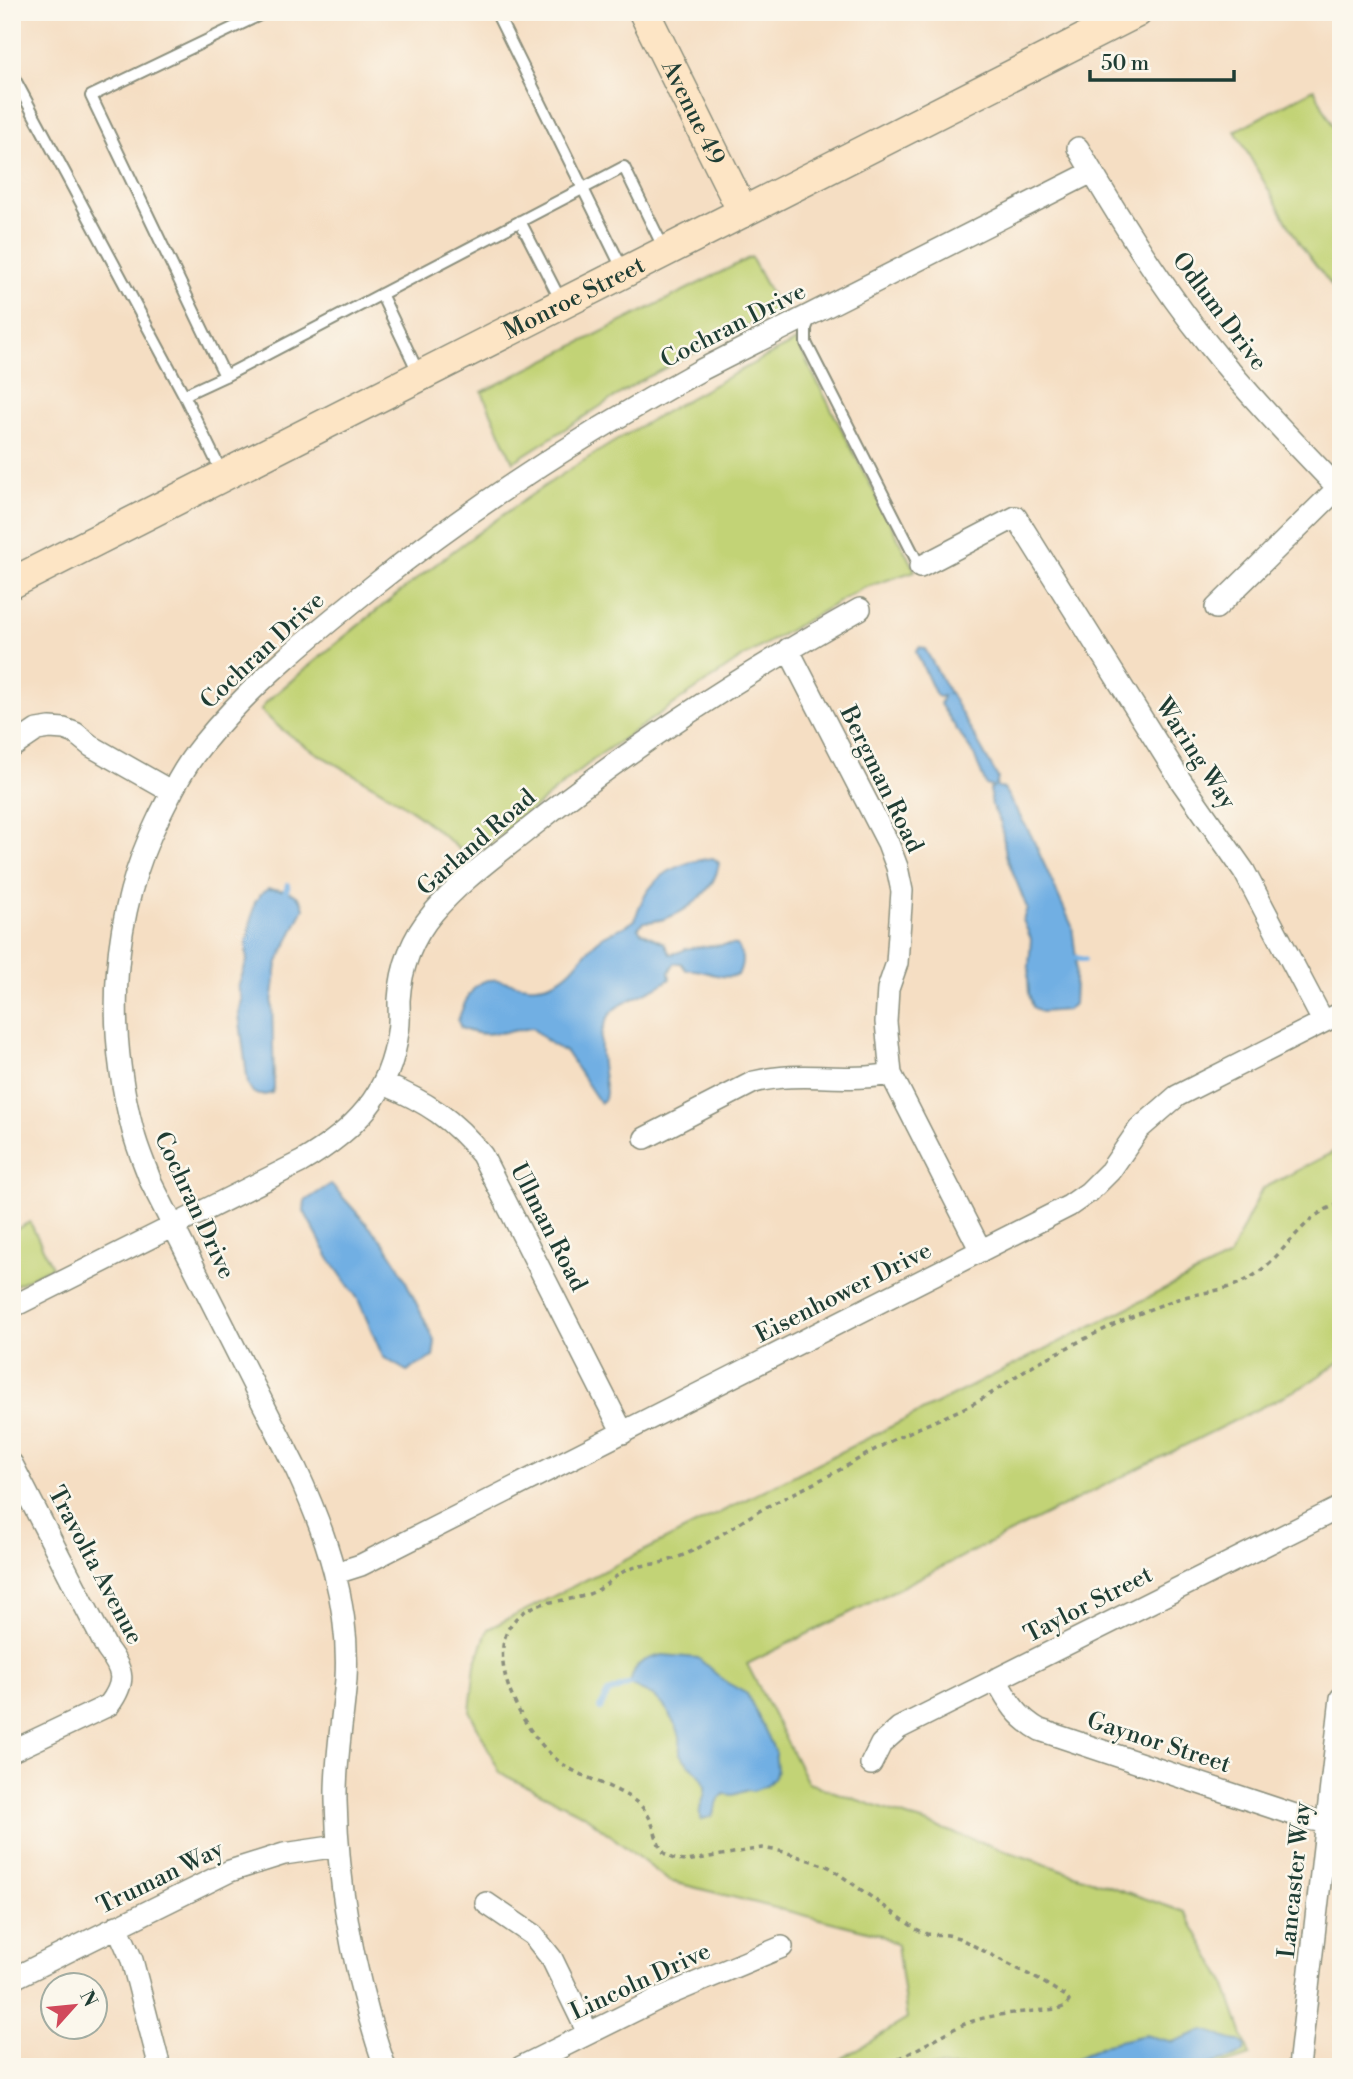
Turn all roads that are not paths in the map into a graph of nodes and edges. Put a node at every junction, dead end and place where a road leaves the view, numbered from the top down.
1 (266, 12) edge
2 (496, 12) edge
3 (644, 12) edge
4 (1137, 12) edge
5 (12, 74) edge
6 (1079, 148) dead end
7 (1092, 172) junction
8 (582, 188) junction
9 (743, 212) junction
10 (520, 220) junction
11 (665, 251) junction
12 (624, 272) junction
13 (381, 294) junction
14 (562, 304) junction
15 (813, 314) junction
16 (225, 376) junction
17 (420, 376) junction
18 (184, 395) junction
19 (223, 476) junction
20 (1339, 489) edge
21 (920, 567) joint
22 (12, 583) edge
23 (1216, 608) dead end
24 (860, 609) dead end
25 (788, 649) junction
26 (12, 747) edge
27 (172, 792) junction
28 (1332, 1017) edge
29 (891, 1074) junction
30 (384, 1084) junction
31 (645, 1138) dead end
32 (173, 1226) junction
33 (981, 1251) junction
34 (12, 1307) edge
35 (623, 1433) junction
36 (12, 1464) edge
37 (1339, 1512) edge
38 (336, 1573) junction
39 (996, 1679) junction
40 (1341, 1698) edge
41 (12, 1751) edge
42 (871, 1763) dead end
43 (1327, 1822) junction
44 (338, 1846) junction
45 (486, 1903) dead end
46 (117, 1926) junction
47 (782, 1947) dead end
48 (12, 1979) edge
49 (588, 2033) junction
50 (159, 2060) dead end
51 (385, 2067) edge
52 (521, 2067) edge
53 (1299, 2067) edge

1 - 16 lane
2 - 8 lane
3 - 9 main road, Avenue 49
4 - 9 main road, Monroe Street
5 - 18 lane
6 - 7 street, Odlum Drive
7 - 15 street, Cochran Drive
7 - 20 street, Odlum Drive
8 - 10 lane
8 - 11 lane
8 - 12 lane
9 - 11 main road, Monroe Street
10 - 13 lane
10 - 14 lane
11 - 12 main road, Monroe Street
12 - 14 main road, Monroe Street
13 - 16 lane
13 - 17 lane
14 - 17 main road, Monroe Street
15 - 21 lane
15 - 27 street, Cochran Drive
16 - 18 lane
17 - 19 main road, Monroe Street
18 - 19 lane
19 - 22 main road, Monroe Street
20 - 23 street
21 - 28 street, Waring Way
24 - 25 street, Garland Road
25 - 29 street, Bergman Road
25 - 30 street, Garland Road
26 - 27 street
27 - 32 street, Cochran Drive
28 - 33 street, Eisenhower Drive
29 - 31 street
29 - 33 street, Bergman Road
30 - 32 street, Garland Road
30 - 35 street, Ullman Road
32 - 34 street, Garland Road
32 - 38 street, Cochran Drive
33 - 35 street, Eisenhower Drive
35 - 38 street, Eisenhower Drive
36 - 41 street, Travolta Avenue
37 - 39 street, Taylor Street
38 - 44 street, Cochran Drive
39 - 42 street, Taylor Street
39 - 43 street, Gaynor Street
40 - 43 street, Lancaster Way
43 - 53 street, Lancaster Way
44 - 46 street, Truman Way
44 - 51 street, Cochran Drive
45 - 49 street
46 - 48 street, Truman Way
46 - 50 street
47 - 49 street, Lincoln Drive
49 - 52 street, Lincoln Drive

